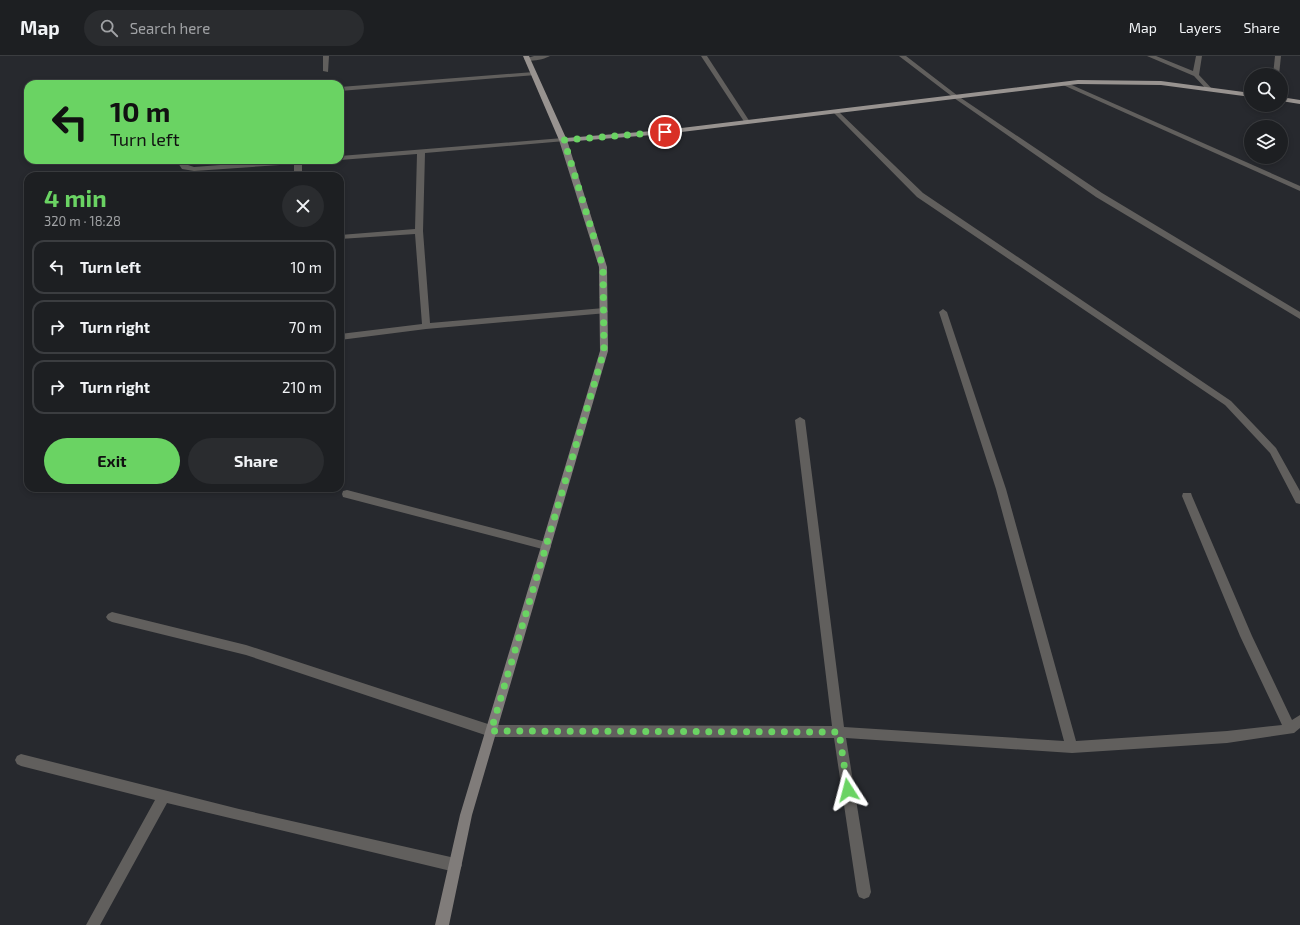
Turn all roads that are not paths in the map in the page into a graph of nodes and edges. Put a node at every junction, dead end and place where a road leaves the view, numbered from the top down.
1 (326, 56) edge
2 (547, 56) edge
3 (704, 56) edge
4 (902, 56) edge
5 (1150, 56) edge
6 (1199, 56) edge
7 (1278, 56) edge
8 (527, 57) edge
9 (1277, 68) edge
10 (326, 71) dead end
11 (534, 74) junction
12 (1196, 75) junction
13 (1065, 84) junction
14 (344, 89) edge
15 (1210, 90) junction
16 (1244, 94) edge
17 (956, 97) junction
18 (1288, 101) edge
19 (1300, 102) edge
20 (836, 112) junction
21 (747, 122) junction
22 (564, 140) junction
23 (421, 151) junction
24 (344, 158) edge
25 (183, 164) edge
26 (268, 164) edge
27 (1300, 190) edge
28 (419, 231) junction
29 (344, 237) edge
30 (604, 311) junction
31 (943, 312) dead end
32 (1300, 316) edge
33 (426, 326) junction
34 (344, 336) edge
35 (800, 420) dead end
36 (346, 494) dead end
37 (1187, 496) dead end
38 (1300, 500) edge
39 (546, 546) junction
40 (112, 617) dead end
41 (1300, 720) edge
42 (1290, 729) junction
43 (491, 731) junction
44 (839, 732) junction
45 (1072, 747) junction
46 (21, 760) dead end
47 (164, 795) junction
48 (455, 866) junction
49 (864, 892) dead end
50 (93, 925) edge
51 (442, 925) edge

1 - 10 street
2 - 8 street
3 - 21 street
4 - 17 street
5 - 12 street
6 - 12 street
7 - 9 street
8 - 11 main road
11 - 14 street
11 - 22 main road
12 - 15 street
13 - 15 main road
13 - 17 main road
13 - 27 street
15 - 16 main road
17 - 20 main road
17 - 32 street
18 - 19 main road
20 - 21 main road
20 - 38 street
21 - 22 main road
22 - 23 street
22 - 30 street
23 - 24 street
23 - 28 street
25 - 26 street
28 - 29 street
28 - 33 street
30 - 33 street
30 - 39 street
31 - 45 street
33 - 34 street
35 - 44 street
36 - 39 street
37 - 42 street
39 - 43 street
40 - 43 street
41 - 42 street
42 - 45 street
43 - 44 street
43 - 48 street
44 - 45 street
44 - 49 street
46 - 47 street
47 - 48 street
47 - 50 street
48 - 51 street

